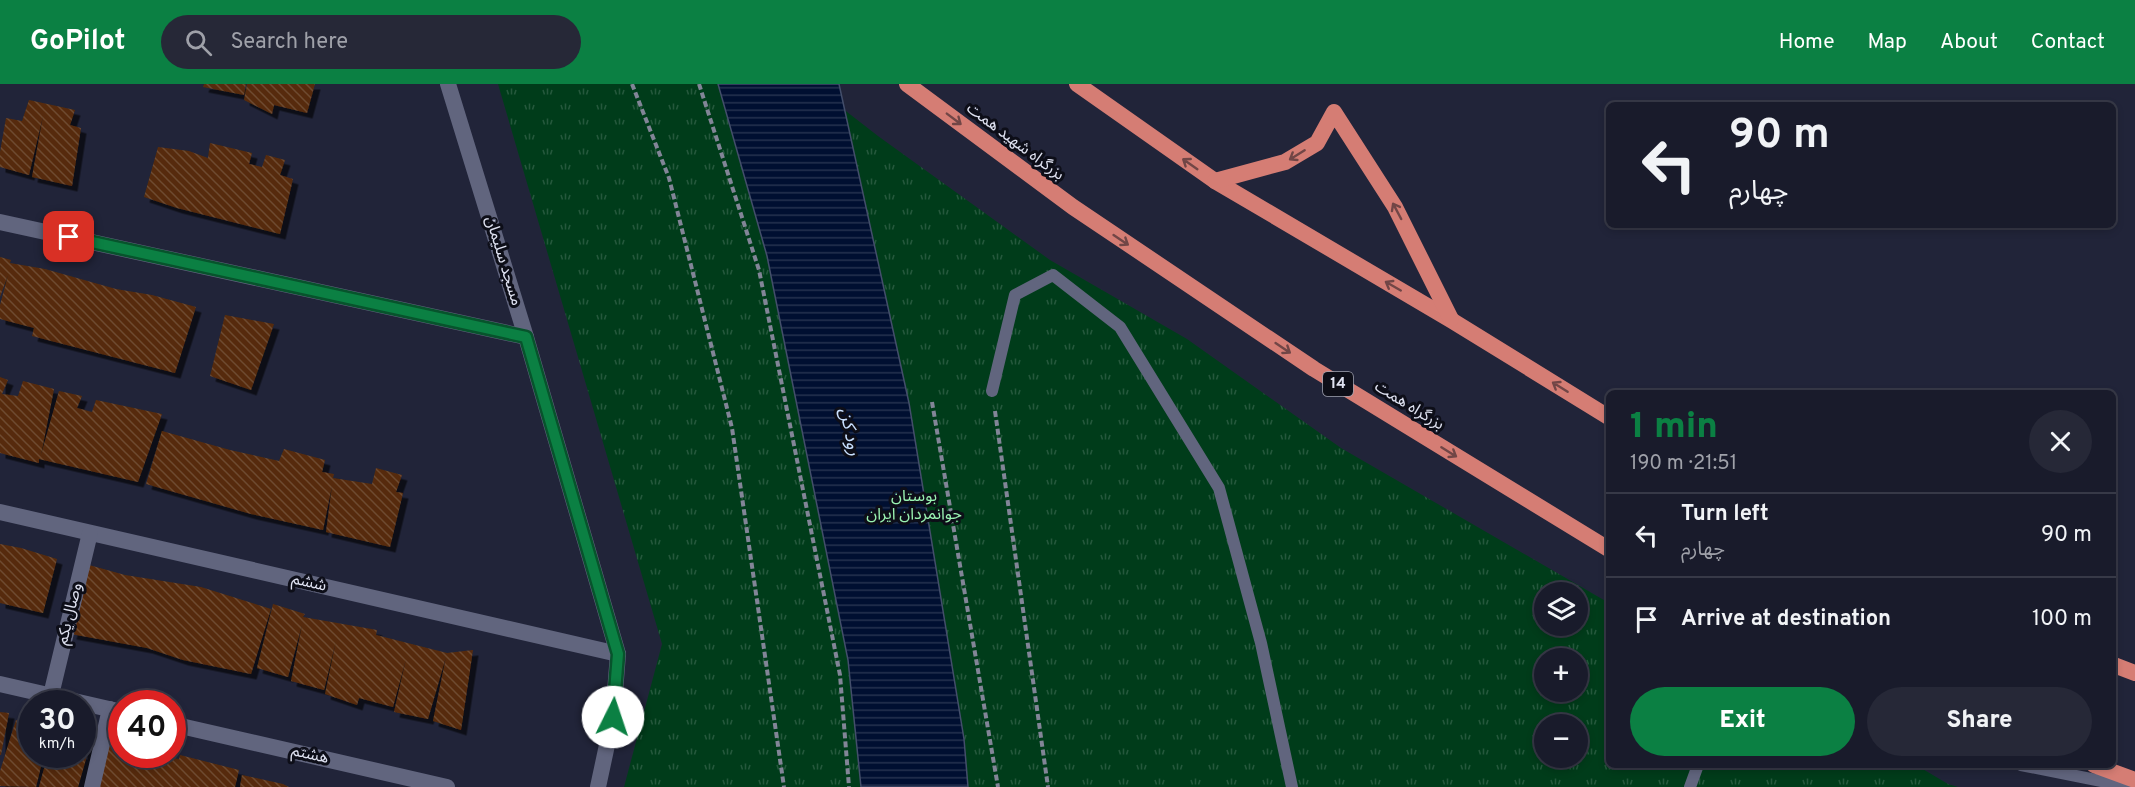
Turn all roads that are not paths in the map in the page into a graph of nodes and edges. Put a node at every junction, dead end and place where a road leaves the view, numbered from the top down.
1 (448, 84) edge
2 (908, 84) edge
3 (1077, 84) edge
4 (1215, 181) junction
5 (1073, 207) joint
6 (0, 222) edge
7 (1451, 320) junction
8 (526, 337) junction
9 (992, 391) road end
10 (1606, 416) edge
11 (0, 512) edge
12 (90, 533) junction
13 (1606, 548) edge
14 (618, 654) junction
15 (2116, 666) edge
16 (2135, 673) edge
17 (0, 684) edge
18 (28, 690) edge
19 (52, 690) edge
20 (186, 726) edge
21 (108, 736) edge
22 (1697, 768) edge
23 (2036, 768) edge
24 (2102, 768) edge
25 (2135, 780) edge
26 (92, 787) edge
27 (447, 787) edge
28 (597, 787) edge
29 (1292, 787) edge
30 (1690, 787) edge
31 (2131, 787) edge

1 - 8 street, مسجد سلیمان
2 -> 5 highway, بزرگراه شهید همت / 14
4 -> 3 highway
7 -> 4 highway
7 -> 4 highway
5 -> 13 highway, بزرگراه همت / 14
6 - 8 street
10 -> 7 highway
8 - 14 street, مسجد سلیمان
9 - 29 lane
11 - 12 street, ششم
12 - 14 street, ششم
12 - 19 street, وصال یکم
14 - 28 street, مسجد سلیمان
15 - 16 highway
17 - 18 street
20 - 27 street, هشتم
21 - 26 street
22 - 30 lane
23 - 31 lane
24 - 25 highway

